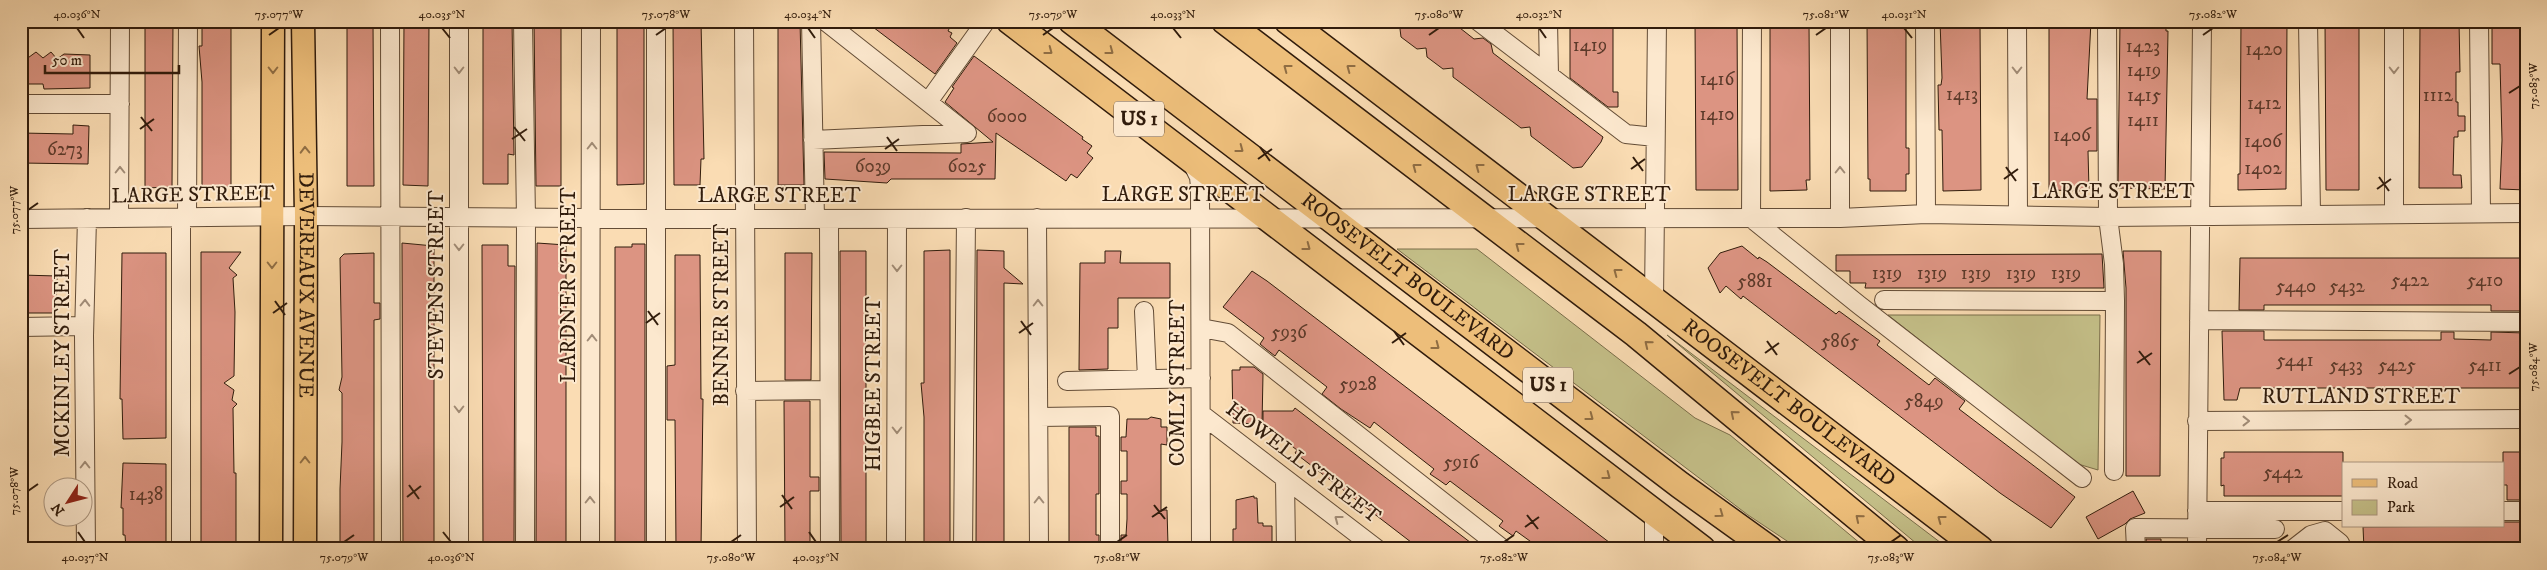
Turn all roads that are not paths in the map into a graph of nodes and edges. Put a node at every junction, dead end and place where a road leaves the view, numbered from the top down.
1 (120, 21) edge
2 (188, 21) edge
3 (273, 21) edge
4 (303, 21) edge
5 (390, 21) edge
6 (459, 21) edge
7 (523, 21) edge
8 (591, 21) edge
9 (656, 21) edge
10 (744, 21) edge
11 (811, 21) edge
12 (825, 21) edge
13 (986, 21) edge
14 (1010, 21) edge
15 (1072, 21) edge
16 (1225, 21) edge
17 (1288, 21) edge
18 (1478, 21) edge
19 (1548, 21) edge
20 (1657, 21) edge
21 (1752, 21) edge
22 (1840, 21) edge
23 (1925, 21) edge
24 (2017, 21) edge
25 (2107, 21) edge
26 (2202, 21) edge
27 (2308, 21) edge
28 (2394, 21) edge
29 (2478, 21) edge
30 (1549, 75) junction
31 (928, 102) junction
32 (21, 104) edge
33 (120, 104) junction
34 (1655, 137) junction
35 (814, 140) junction
36 (1189, 157) junction
37 (2481, 212) junction
38 (2394, 213) junction
39 (2526, 213) edge
40 (1926, 214) junction
41 (2311, 214) junction
42 (2018, 215) junction
43 (2200, 215) junction
44 (184, 216) junction
45 (272, 216) junction
46 (306, 216) junction
47 (2108, 216) junction
48 (391, 217) junction
49 (592, 217) junction
50 (87, 218) junction
51 (120, 218) junction
52 (459, 218) junction
53 (654, 218) junction
54 (966, 218) junction
55 (1037, 218) junction
56 (1200, 218) junction
57 (1268, 218) junction
58 (1329, 218) junction
59 (1483, 218) junction
60 (1546, 218) junction
61 (1655, 218) junction
62 (1751, 218) junction
63 (1840, 218) junction
64 (21, 219) edge
65 (526, 219) junction
66 (744, 219) junction
67 (822, 219) junction
68 (897, 219) junction
69 (1654, 300) junction
70 (1884, 300) dead end
71 (2114, 301) junction
72 (1144, 310) dead end
73 (2199, 320) junction
74 (2526, 322) edge
75 (84, 326) junction
76 (21, 327) edge
77 (1201, 328) junction
78 (1201, 378) junction
79 (1147, 380) junction
80 (1068, 382) dead end
81 (829, 390) junction
82 (745, 391) junction
83 (1201, 414) junction
84 (1039, 417) junction
85 (2526, 419) edge
86 (2197, 421) junction
87 (2114, 471) dead end
88 (2082, 478) dead end
89 (1285, 479) junction
90 (271, 507) junction
91 (305, 509) junction
92 (1654, 512) junction
93 (2342, 512) edge
94 (2504, 512) edge
95 (2526, 512) edge
96 (2197, 520) junction
97 (2275, 529) dead end
98 (2338, 543) edge
99 (86, 549) edge
100 (181, 549) edge
101 (271, 549) edge
102 (305, 549) edge
103 (391, 549) edge
104 (459, 549) edge
105 (526, 549) edge
106 (590, 549) edge
107 (656, 549) edge
108 (746, 549) edge
109 (830, 549) edge
110 (896, 549) edge
111 (963, 549) edge
112 (1039, 549) edge
113 (1110, 549) edge
114 (1201, 549) edge
115 (1286, 549) edge
116 (1377, 549) edge
117 (1504, 549) edge
118 (1654, 549) edge
119 (1702, 549) edge
120 (1769, 549) edge
121 (1896, 549) edge
122 (1980, 549) edge
123 (2136, 549) edge
124 (2197, 549) edge
125 (2293, 549) edge
126 (2309, 549) edge

1 - 33 street
2 - 44 street
3 -> 45 main road, DEVEREAUX AVENUE
46 -> 4 main road, DEVEREAUX AVENUE
5 - 48 street
6 -> 52 street, STEVENS STREET
7 - 65 street
49 -> 8 street, LARDNER STREET
9 - 53 street
10 - 66 street, BENNER STREET
11 - 35 street
12 - 31 street
13 - 31 street
14 -> 36 highway, ROOSEVELT BOULEVARD / US 1
15 -> 58 highway, ROOSEVELT BOULEVARD / US 1
59 -> 16 highway, ROOSEVELT BOULEVARD
60 -> 17 highway, ROOSEVELT BOULEVARD
18 - 30 street
19 - 30 street
20 - 34 street
21 - 62 street
63 -> 22 street
23 - 40 street
24 -> 42 street
25 - 47 street
26 - 43 street
27 - 41 street
28 -> 38 street
29 - 37 street
30 - 34 street
31 - 35 street
32 - 33 street
51 -> 33 street
34 - 61 street
35 - 67 street
36 - 56 street, COMLY STREET
36 - 57 highway, ROOSEVELT BOULEVARD / US 1
37 - 38 street, LARGE STREET
37 - 39 street, LARGE STREET
38 - 41 street, LARGE STREET
40 - 42 street, LARGE STREET
40 - 63 street, LARGE STREET
41 - 43 street, LARGE STREET
42 - 47 street, LARGE STREET
43 - 47 street, LARGE STREET
43 - 73 street
44 - 45 street, LARGE STREET
44 - 51 street, LARGE STREET
44 - 100 street
45 - 46 street, LARGE STREET
45 -> 90 main road, DEVEREAUX AVENUE
46 - 48 street, LARGE STREET
91 -> 46 main road, DEVEREAUX AVENUE
47 - 71 street
48 - 52 street, LARGE STREET
48 - 103 street
49 - 53 street, LARGE STREET
49 - 65 street, LARGE STREET
106 -> 49 street, LARDNER STREET
50 - 51 street, LARGE STREET
50 - 64 street, LARGE STREET
75 -> 50 street, MCKINLEY STREET
52 - 65 street, LARGE STREET
52 -> 104 street, STEVENS STREET
53 - 66 street, LARGE STREET
53 - 107 street
54 - 55 street, LARGE STREET
54 - 68 street, LARGE STREET
54 - 111 street
55 - 56 street, LARGE STREET
84 -> 55 street
56 - 57 street, LARGE STREET
56 - 77 street, COMLY STREET
57 - 58 street, LARGE STREET
57 -> 92 highway, ROOSEVELT BOULEVARD / US 1
58 - 59 street, LARGE STREET
58 -> 120 highway, ROOSEVELT BOULEVARD / US 1
59 - 60 street, LARGE STREET
121 -> 59 highway, ROOSEVELT BOULEVARD
60 - 61 street, LARGE STREET
69 -> 60 highway, ROOSEVELT BOULEVARD
61 - 62 street, LARGE STREET
61 - 69 street
62 - 63 street, LARGE STREET
62 - 88 street
65 - 105 street
66 - 67 street, LARGE STREET
66 - 82 street, BENNER STREET
67 - 68 street, LARGE STREET
67 - 81 street
68 -> 110 street, HIGBEE STREET
122 -> 69 highway, ROOSEVELT BOULEVARD
70 - 71 street
71 - 87 street
72 - 79 street
73 - 74 street
73 - 86 street
75 - 76 street
99 -> 75 street, MCKINLEY STREET
77 - 78 street, COMLY STREET
77 - 117 street
78 - 79 street
78 - 83 street, COMLY STREET
79 - 80 street
81 - 82 street
81 - 109 street
82 - 108 street, BENNER STREET
83 - 89 street, HOWELL STREET
83 - 114 street, COMLY STREET
112 -> 84 street
84 - 113 street
86 -> 85 street, RUTLAND STREET
86 - 96 street
89 - 115 street
116 -> 89 street, HOWELL STREET
90 - 91 main road
90 - 101 main road, DEVEREAUX AVENUE
91 - 102 main road, DEVEREAUX AVENUE
92 - 118 street
92 - 119 highway, ROOSEVELT BOULEVARD / US 1
93 - 96 street
94 - 95 street
96 - 97 street
96 - 123 street
96 - 124 street
98 - 125 street
98 - 126 street

